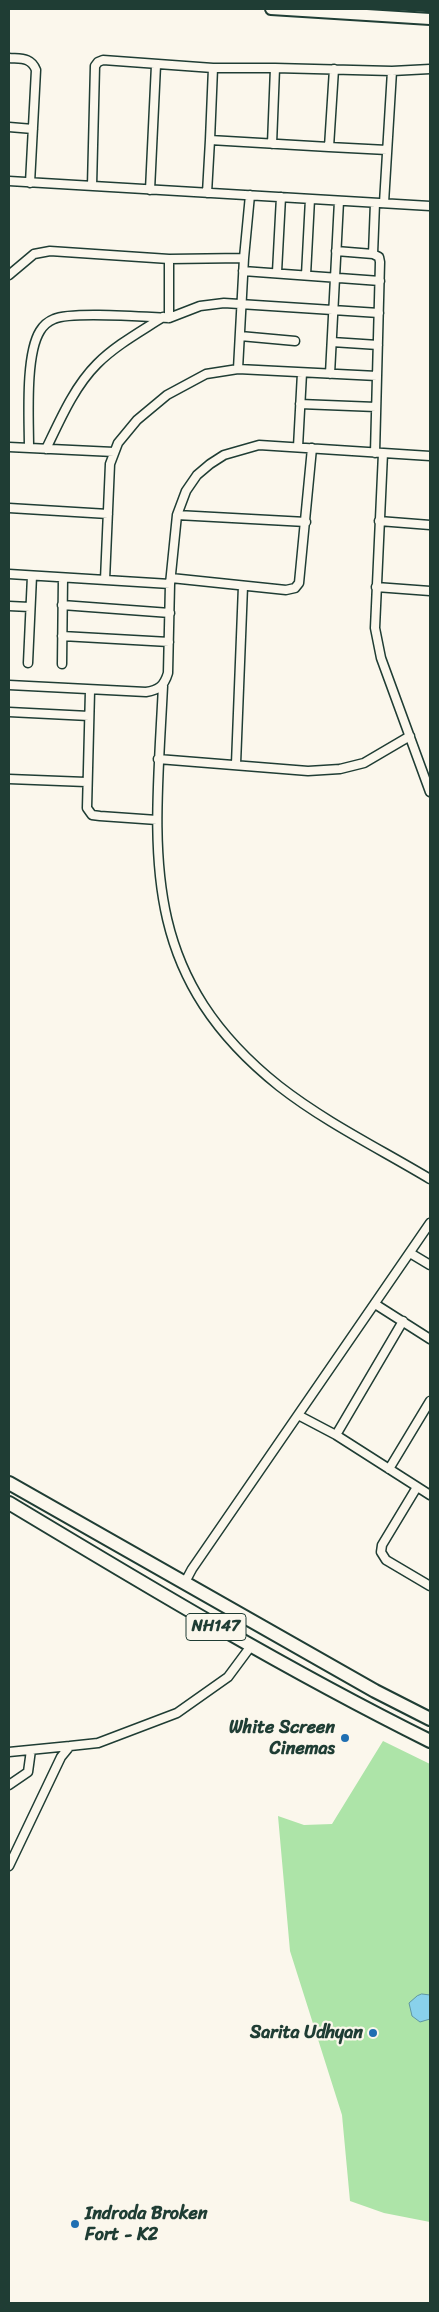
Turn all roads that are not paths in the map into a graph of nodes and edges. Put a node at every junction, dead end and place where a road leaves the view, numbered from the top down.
1 (271, 9) edge
2 (430, 19) edge
3 (9, 58) edge
4 (156, 65) junction
5 (213, 68) junction
6 (275, 68) junction
7 (334, 69) junction
8 (430, 69) edge
9 (392, 71) junction
10 (9, 127) edge
11 (33, 129) junction
12 (210, 140) junction
13 (272, 144) junction
14 (329, 147) junction
15 (387, 150) junction
16 (9, 181) edge
17 (17, 182) junction
18 (30, 183) junction
19 (92, 186) junction
20 (9, 190) edge
21 (150, 190) junction
22 (207, 193) junction
23 (250, 195) junction
24 (281, 197) junction
25 (310, 199) junction
26 (339, 201) junction
27 (380, 203) junction
28 (430, 206) edge
29 (336, 251) junction
30 (373, 254) junction
31 (244, 258) junction
32 (169, 259) junction
33 (243, 271) junction
34 (277, 272) junction
35 (9, 275) edge
36 (306, 275) junction
37 (335, 278) junction
38 (380, 281) junction
39 (242, 304) junction
40 (333, 310) junction
41 (379, 313) junction
42 (166, 318) junction
43 (240, 336) junction
44 (295, 341) dead end
45 (332, 342) junction
46 (378, 345) junction
47 (238, 369) junction
48 (302, 372) junction
49 (330, 374) junction
50 (377, 376) junction
51 (300, 404) junction
52 (376, 407) junction
53 (9, 447) edge
54 (298, 447) junction
55 (29, 448) junction
56 (312, 448) junction
57 (46, 449) junction
58 (114, 452) junction
59 (379, 453) junction
60 (430, 456) edge
61 (9, 508) edge
62 (108, 514) junction
63 (177, 515) junction
64 (379, 521) junction
65 (306, 522) junction
66 (430, 525) edge
67 (9, 574) edge
68 (32, 576) junction
69 (63, 578) junction
70 (105, 580) junction
71 (170, 581) junction
72 (243, 586) junction
73 (376, 587) junction
74 (430, 591) edge
75 (62, 605) junction
76 (9, 606) edge
77 (30, 607) junction
78 (170, 613) junction
79 (62, 636) junction
80 (168, 642) junction
81 (28, 663) dead end
82 (62, 664) dead end
83 (9, 685) edge
84 (163, 686) junction
85 (90, 690) junction
86 (9, 712) edge
87 (89, 716) junction
88 (410, 736) junction
89 (158, 759) junction
90 (236, 764) junction
91 (427, 773) edge
92 (9, 779) edge
93 (86, 782) junction
94 (430, 792) edge
95 (157, 820) junction
96 (430, 1179) edge
97 (430, 1223) edge
98 (410, 1253) junction
99 (430, 1265) edge
100 (375, 1304) junction
101 (403, 1321) junction
102 (430, 1339) edge
103 (429, 1406) edge
104 (298, 1415) junction
105 (336, 1435) junction
106 (389, 1469) junction
107 (9, 1483) edge
108 (417, 1487) junction
109 (430, 1495) edge
110 (9, 1502) edge
111 (184, 1584) junction
112 (430, 1586) edge
113 (275, 1635) junction
114 (251, 1646) junction
115 (264, 1654) junction
116 (430, 1719) edge
117 (430, 1741) edge
118 (70, 1746) junction
119 (31, 1750) junction
120 (9, 1752) edge
121 (9, 1785) edge
122 (9, 1866) edge

1 - 2 street
3 - 11 street
4 - 5 street
4 - 19 street
4 - 21 street
5 - 6 street
5 - 12 street
6 - 7 street
6 - 13 street
7 - 9 street
7 - 14 street
8 - 9 street
9 - 15 street
10 - 11 street
11 - 18 street
12 - 13 street
12 - 22 street
13 - 14 street
14 - 15 street
15 - 27 street
16 - 17 street
17 - 18 street
17 - 20 street
18 - 19 street
19 - 21 street
21 - 22 street
22 - 23 street
23 - 24 street
23 - 31 street
24 - 25 street
24 - 34 street
25 - 26 street
25 - 36 street
26 - 27 street
26 - 29 street
27 - 28 street
27 - 30 street
29 - 30 street
29 - 37 street
30 - 38 street
31 - 32 street
31 - 33 street
32 - 35 street
32 - 42 street
33 - 34 street
33 - 39 street
34 - 36 street
36 - 37 street
37 - 38 street
37 - 40 street
38 - 41 street
39 - 40 street
39 - 42 street
39 - 43 street
40 - 41 street
40 - 45 street
41 - 46 street
42 - 55 street
42 - 57 street
43 - 44 street
43 - 47 street
45 - 46 street
45 - 49 street
46 - 50 street
47 - 48 street
47 - 58 street
48 - 49 street
48 - 51 street
49 - 50 street
50 - 52 street
51 - 52 street
51 - 54 street
52 - 59 street
53 - 55 street
54 - 56 street
54 - 63 street
55 - 57 street
56 - 59 street
56 - 65 street
57 - 58 street
58 - 62 street
59 - 60 street
59 - 64 street
61 - 62 street
62 - 70 street
63 - 65 street
63 - 71 street
64 - 66 street
64 - 73 street
65 - 72 street
67 - 68 street
68 - 69 street
68 - 77 street
69 - 70 street
69 - 75 street
70 - 71 street
71 - 72 street
71 - 78 street
72 - 90 street
73 - 74 street
73 - 88 street
75 - 78 street
75 - 79 street
76 - 77 street
77 - 81 street
78 - 80 street
79 - 80 street
79 - 82 street
80 - 84 street
83 - 85 street
84 - 85 street
84 - 89 street
85 - 87 street
86 - 87 street
87 - 93 street
88 - 90 street
88 - 91 street
89 - 90 street
89 - 95 street
91 - 94 street
92 - 93 street
93 - 95 street
95 - 96 street
97 - 98 street
98 - 99 street
98 - 100 street
100 - 101 street
100 - 104 street
101 - 102 street
101 - 105 street
103 - 106 street
104 - 105 street
104 - 111 street
105 - 106 street
106 - 108 street
107 - 111 highway, NH147
108 - 109 street
108 - 112 street
110 - 114 highway, NH147
111 - 113 highway, NH147
113 - 115 highway
113 - 116 highway, NH147
114 - 115 highway, NH147
114 - 118 street
115 - 117 highway, NH147
118 - 119 street
118 - 122 street
119 - 120 street
119 - 121 street

